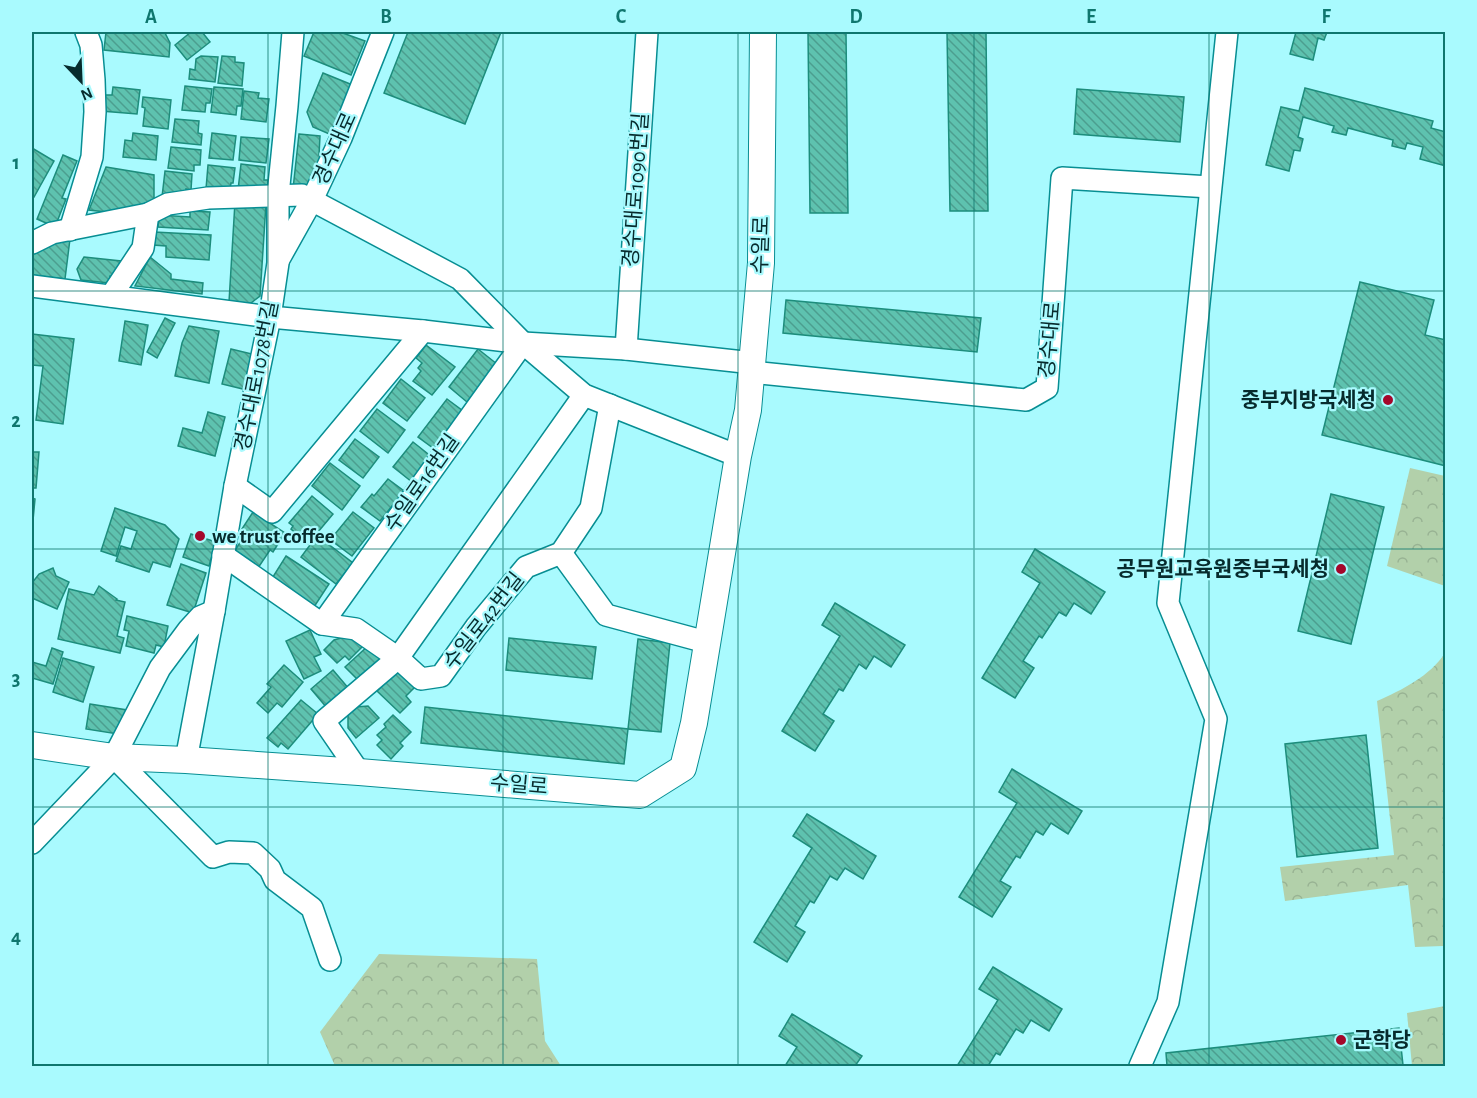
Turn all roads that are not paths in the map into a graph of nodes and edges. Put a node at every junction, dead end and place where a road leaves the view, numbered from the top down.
1 (86, 32) edge
2 (293, 32) edge
3 (383, 32) edge
4 (647, 32) edge
5 (763, 32) edge
6 (1227, 32) edge
7 (1210, 187) junction
8 (278, 195) junction
9 (312, 200) junction
10 (148, 214) junction
11 (70, 230) junction
12 (32, 243) edge
13 (278, 263) junction
14 (32, 286) edge
15 (111, 296) junction
16 (270, 317) junction
17 (423, 331) junction
18 (523, 343) junction
19 (626, 350) junction
20 (752, 368) junction
21 (584, 395) junction
22 (610, 405) junction
23 (738, 456) junction
24 (235, 486) junction
25 (561, 553) junction
26 (223, 555) junction
27 (214, 610) junction
28 (322, 624) junction
29 (706, 642) junction
30 (398, 658) junction
31 (32, 745) edge
32 (114, 757) junction
33 (186, 760) junction
34 (359, 772) junction
35 (32, 843) edge
36 (330, 960) dead end
37 (1140, 1066) edge

1 - 11 street
2 - 8 street, 경수대로1078번길
3 - 9 street, 경수대로
4 - 19 street, 경수대로1090번길
5 - 20 street, 수일로
6 - 7 street
7 - 20 street, 경수대로
7 - 37 street
8 - 9 street
8 - 10 street
8 - 13 street, 경수대로1078번길
9 - 13 street, 경수대로
9 - 18 street
10 - 11 street
10 - 15 street
11 - 12 street
13 - 16 street, 경수대로1078번길
14 - 15 street
15 - 16 street
16 - 17 street
16 - 24 street, 경수대로1078번길
17 - 18 street
17 - 24 street
18 - 19 street
18 - 21 street
18 - 28 street, 수일로16번길
19 - 20 street
20 - 23 street, 수일로
21 - 22 street
21 - 30 street
22 - 23 street
22 - 25 street
23 - 29 street, 수일로
24 - 26 street, 경수대로1078번길
25 - 29 street
25 - 30 street, 수일로42번길
26 - 27 street, 경수대로1078번길
26 - 28 street
27 - 32 street
27 - 33 street, 경수대로1078번길
28 - 30 street
29 - 34 street, 수일로
30 - 34 street
31 - 32 street, 수일로
32 - 33 street, 수일로
32 - 35 street
32 - 36 street
33 - 34 street, 수일로

